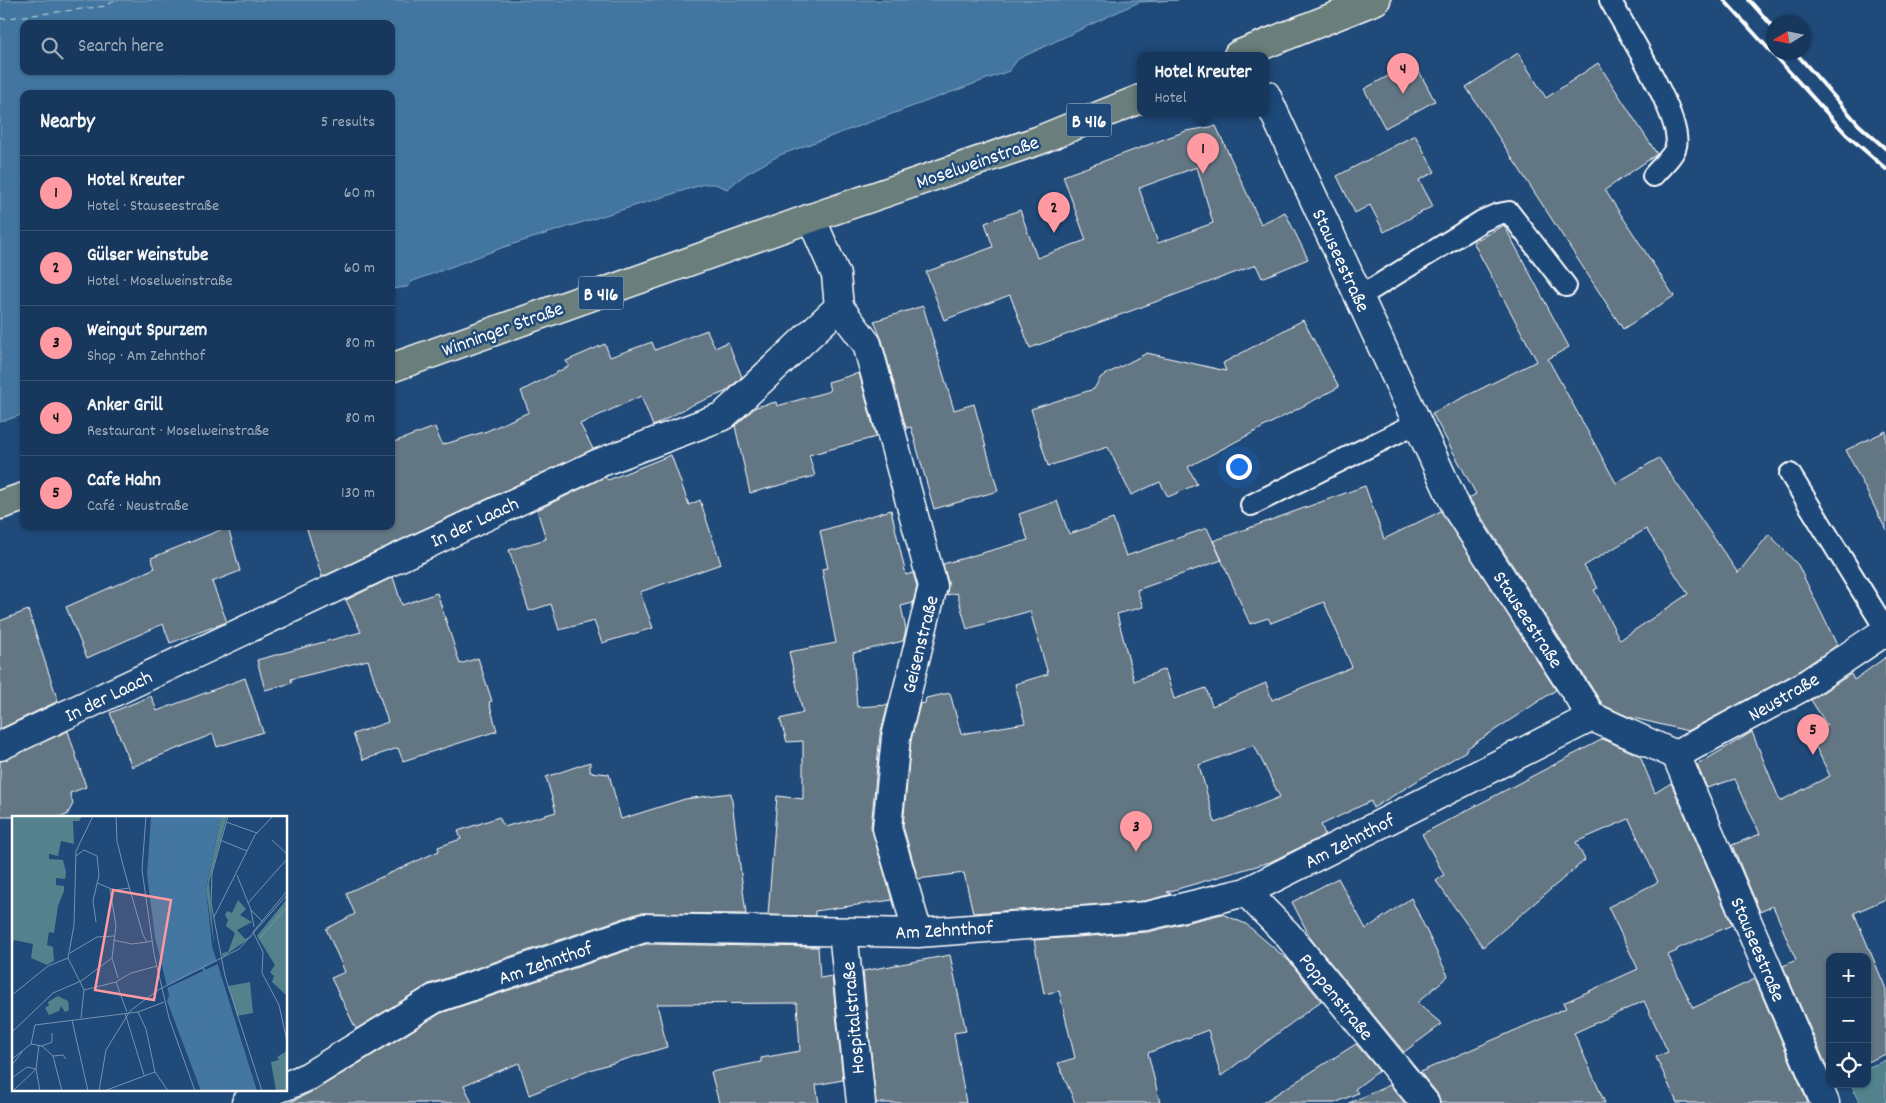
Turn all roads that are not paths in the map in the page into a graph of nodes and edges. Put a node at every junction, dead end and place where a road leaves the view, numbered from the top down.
1 (1376, 0) edge
2 (1610, 0) edge
3 (1249, 52) edge
4 (1137, 100) edge
5 (1269, 102) edge
6 (1653, 176) dead end
7 (811, 218) junction
8 (1566, 286) dead end
9 (1359, 297) junction
10 (839, 307) junction
11 (395, 367) edge
12 (1417, 423) junction
13 (1790, 474) dead end
14 (20, 498) edge
15 (0, 505) edge
16 (1251, 505) dead end
17 (1886, 631) edge
18 (1592, 717) junction
19 (0, 746) edge
20 (1676, 755) junction
21 (1246, 892) junction
22 (843, 932) junction
23 (918, 933) junction
24 (288, 1085) edge
25 (276, 1090) edge
26 (246, 1103) edge
27 (861, 1103) edge
28 (1425, 1103) edge
29 (1825, 1103) edge

1 - 3 main road
2 - 6 lane
4 - 7 main road, Moselweinstraße / B 416
5 - 9 street, Stauseestraße
7 - 10 street
7 - 11 main road, Winninger Straße / B 416
8 - 9 lane
9 - 12 street, Stauseestraße
10 - 19 street, In der Laach
10 - 23 street, Geisenstraße
12 - 16 lane
12 - 18 street, Stauseestraße
13 - 17 lane
14 - 15 main road
17 - 20 street, Neustraße
18 - 20 street
18 - 21 street, Am Zehnthof
20 - 29 street, Stauseestraße
21 - 23 street, Am Zehnthof
21 - 28 street, Poppenstraße
22 - 23 street, Am Zehnthof
22 - 24 street, Am Zehnthof
22 - 27 street, Hospitalstraße
25 - 26 street

